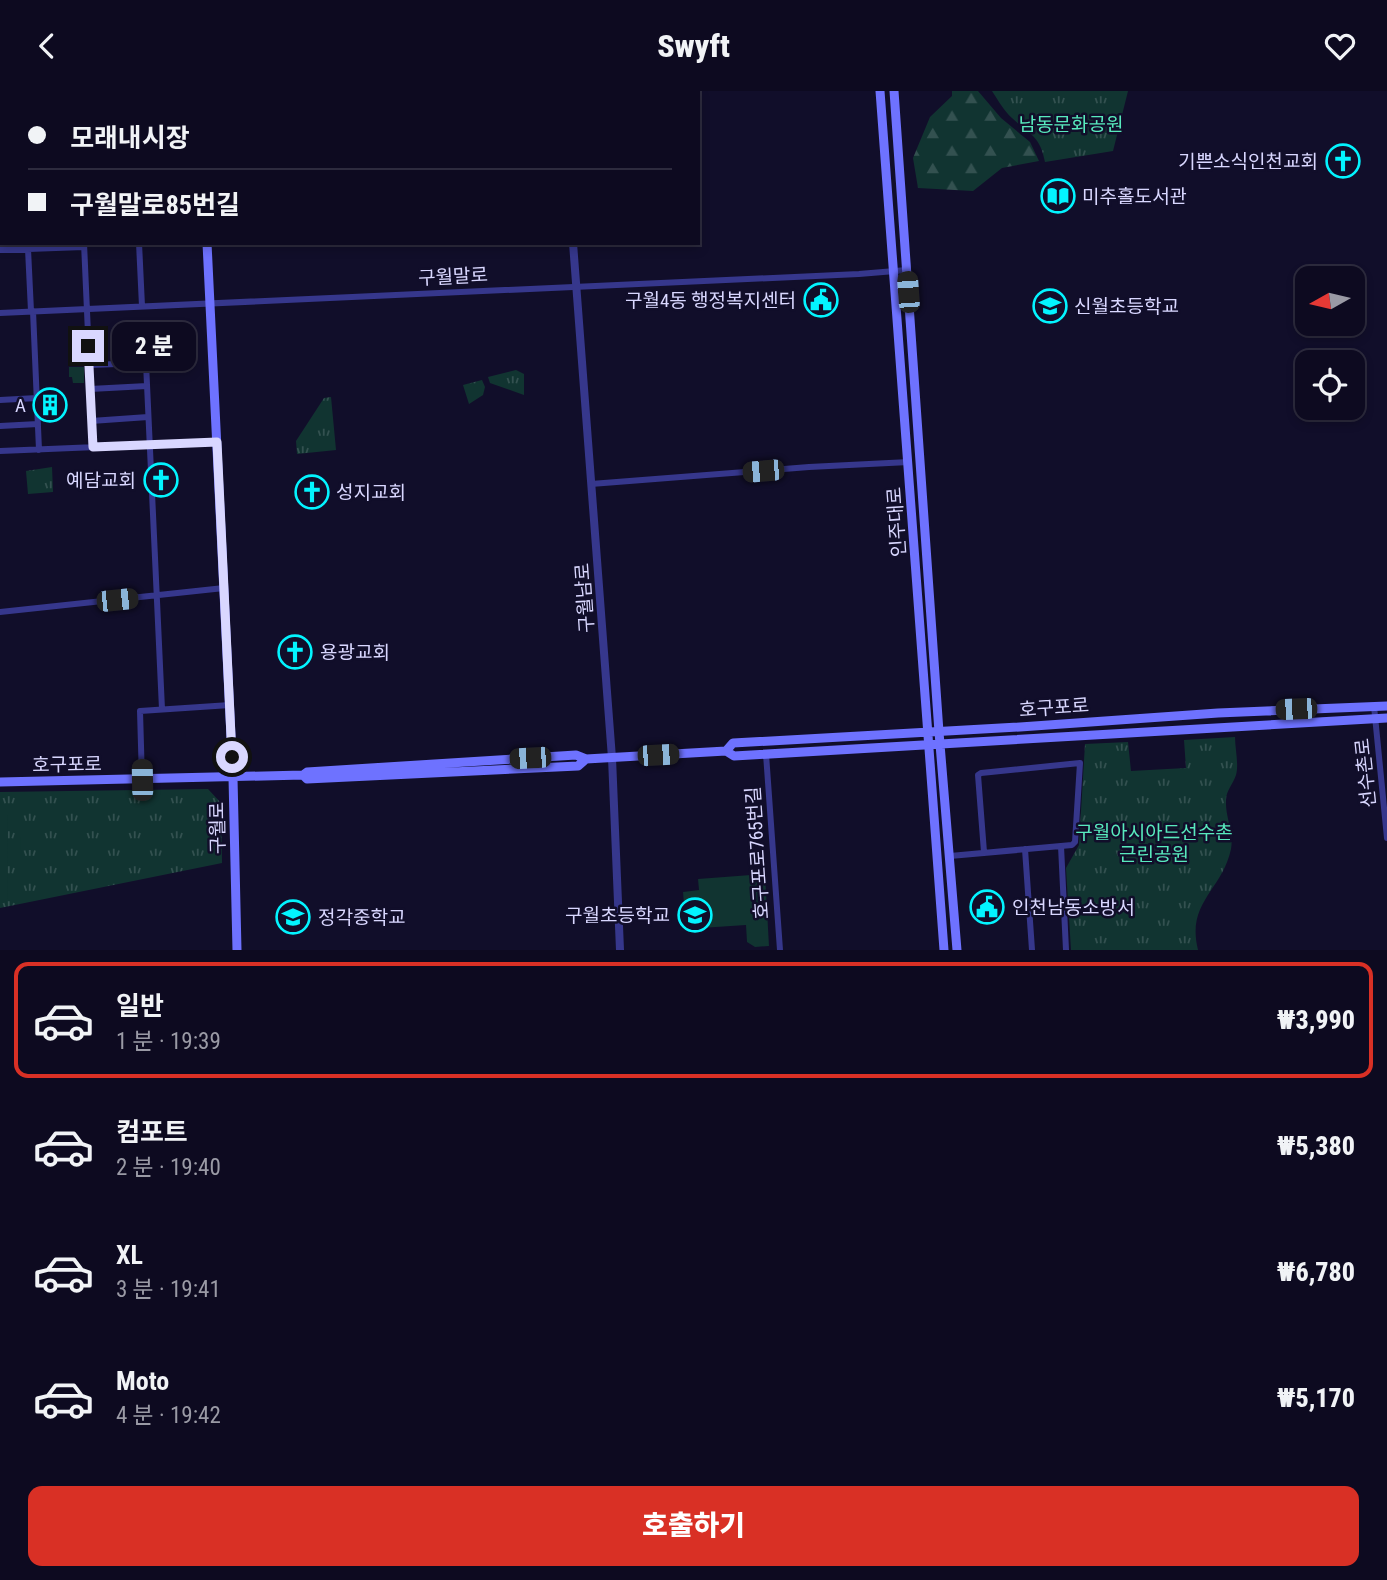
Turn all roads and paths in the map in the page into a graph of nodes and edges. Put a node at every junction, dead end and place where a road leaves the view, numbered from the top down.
1 (880, 91) edge
2 (894, 91) edge
3 (84, 245) edge
4 (139, 245) edge
5 (207, 245) edge
6 (573, 245) edge
7 (29, 247) edge
8 (0, 250) edge
9 (907, 270) junction
10 (894, 271) junction
11 (576, 286) junction
12 (209, 302) junction
13 (142, 306) junction
14 (87, 309) junction
15 (32, 311) junction
16 (0, 313) edge
17 (89, 365) junction
18 (147, 386) junction
19 (90, 389) junction
20 (37, 398) junction
21 (0, 400) edge
22 (148, 417) junction
23 (91, 421) junction
24 (38, 423) junction
25 (0, 426) edge
26 (217, 442) junction
27 (149, 445) junction
28 (93, 447) junction
29 (39, 450) junction
30 (0, 451) edge
31 (909, 462) junction
32 (591, 484) junction
33 (224, 588) junction
34 (159, 595) junction
35 (0, 612) edge
36 (230, 705) junction
37 (1374, 706) junction
38 (1387, 706) edge
39 (162, 709) junction
40 (1387, 717) edge
41 (1375, 718) junction
42 (928, 732) junction
43 (939, 732) junction
44 (929, 744) junction
45 (940, 744) junction
46 (726, 751) junction
47 (766, 754) junction
48 (612, 758) junction
49 (233, 778) junction
50 (142, 780) junction
51 (0, 782) edge
52 (1387, 838) edge
53 (1061, 846) junction
54 (1025, 849) junction
55 (984, 852) junction
56 (950, 856) junction
57 (237, 950) edge
58 (620, 950) edge
59 (780, 950) edge
60 (944, 950) edge
61 (957, 950) edge
62 (1032, 950) edge
63 (1066, 950) edge

1 - 10 main road, 인주대로
2 - 9 main road, 인주대로
3 - 7 street
3 - 14 street
4 - 13 street
5 - 12 main road, 구월로
6 - 11 street, 구월남로
7 - 8 street
7 - 15 street
9 - 10 street, 구월말로
9 - 43 main road, 인주대로
10 - 11 street, 구월말로
10 - 31 main road, 인주대로
11 - 12 street, 구월말로
11 - 32 street, 구월남로
12 - 13 street, 구월말로
12 - 26 main road, 구월로
13 - 14 street, 구월말로
14 - 15 street, 구월말로
14 - 17 street
15 - 16 street, 구월말로
15 - 20 street
17 - 18 street
17 - 19 street
18 - 19 street
18 - 22 street
19 - 23 street
20 - 21 street
20 - 24 street
22 - 23 street
22 - 27 street
23 - 28 street
24 - 25 street
24 - 29 street
26 - 27 street
26 - 33 main road, 구월로
27 - 28 street
27 - 34 street
28 - 29 street
29 - 30 street
31 - 32 street
31 - 42 main road, 인주대로
32 - 48 street, 구월남로
33 - 34 street
33 - 36 main road, 구월로
34 - 35 street
34 - 39 street
36 - 39 street
36 - 49 main road, 구월로
37 - 38 main road, 호구포로
37 - 41 street, 선수촌로
37 - 43 main road, 호구포로
39 - 50 street
40 - 41 main road, 호구포로
41 - 45 main road, 호구포로
41 - 52 street, 선수촌로
42 - 43 main road, 호구포로
42 - 44 main road, 인주대로
42 - 46 main road, 호구포로
43 - 45 main road, 인주대로
44 - 45 main road, 호구포로
44 - 47 main road, 호구포로
44 - 60 main road, 인주대로
45 - 56 main road, 인주대로
46 - 47 main road, 호구포로
46 - 48 main road, 호구포로
47 - 59 street, 호구포로765번길
48 - 49 main road, 호구포로
48 - 58 street, 구월남로
49 - 50 main road, 호구포로
49 - 57 main road, 구월로
50 - 51 main road, 호구포로
53 - 54 street
53 - 55 street
53 - 63 street
54 - 55 street
54 - 62 street
55 - 56 street
56 - 61 main road, 인주대로

